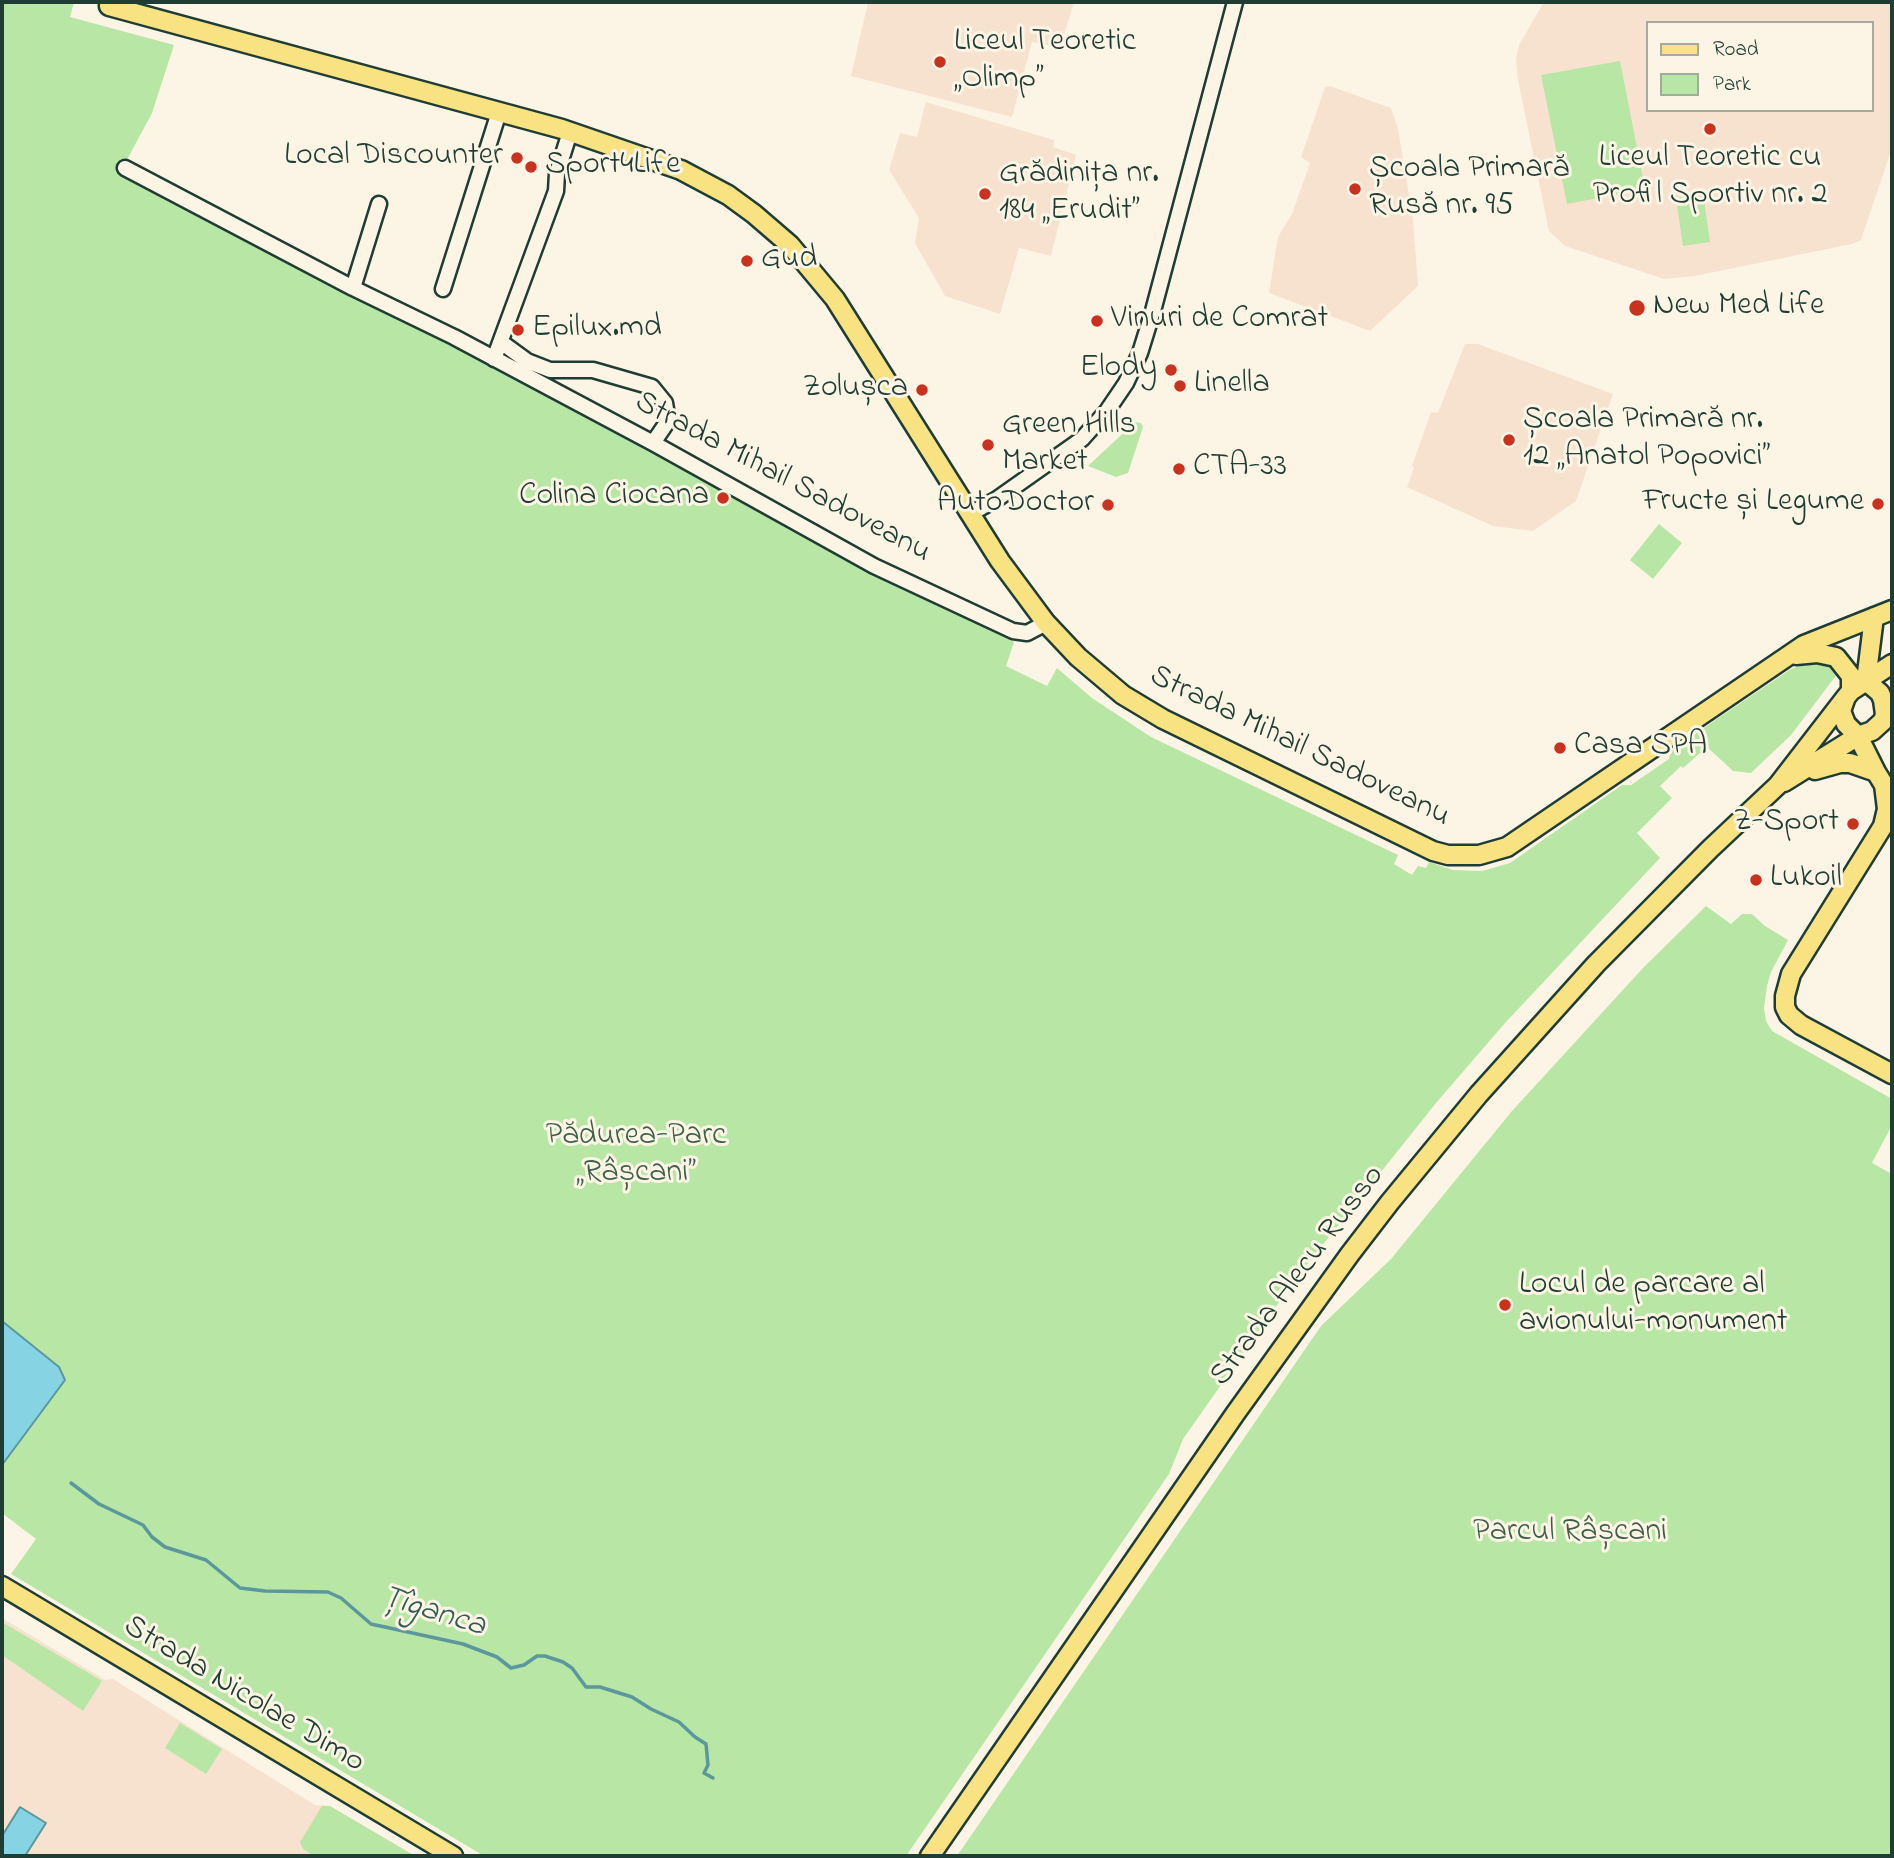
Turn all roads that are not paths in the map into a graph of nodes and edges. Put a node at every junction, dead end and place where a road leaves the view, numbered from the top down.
1 (1235, 2) edge
2 (106, 3) edge
3 (499, 111) junction
4 (570, 132) junction
5 (125, 168) dead end
6 (379, 204) dead end
7 (353, 288) junction
8 (443, 289) dead end
9 (500, 342) junction
10 (494, 359) junction
11 (653, 443) junction
12 (970, 514) junction
13 (1892, 610) edge
14 (1046, 623) junction
15 (1857, 631) junction
16 (1789, 656) junction
17 (1836, 657) junction
18 (1892, 664) edge
19 (1854, 690) junction
20 (1872, 724) edge
21 (1875, 772) junction
22 (1796, 776) junction
23 (1778, 785) junction
24 (1888, 819) edge
25 (1892, 1074) edge
26 (2, 1586) edge
27 (453, 1856) edge
28 (930, 1856) edge

1 - 12 street
2 - 3 main road, Strada Mihail Sadoveanu
3 - 4 main road, Strada Mihail Sadoveanu
3 - 8 street
4 - 9 street
4 - 12 main road, Strada Mihail Sadoveanu
5 - 7 street, Strada Mihail Sadoveanu
6 - 7 street
7 - 10 street, Strada Mihail Sadoveanu
9 - 10 street
9 - 11 street
10 - 11 street, Strada Mihail Sadoveanu
11 - 14 street, Strada Mihail Sadoveanu
12 - 14 main road, Strada Mihail Sadoveanu
13 - 15 main road
14 - 16 main road, Strada Mihail Sadoveanu
15 - 16 main road, Strada Mihail Sadoveanu
15 - 17 main road
15 - 19 main road
16 - 17 main road
17 - 19 main road
18 - 19 main road, Strada Alecu Russo
19 - 20 main road
19 - 20 main road
19 - 23 main road, Strada Alecu Russo
20 - 21 main road
20 - 22 main road, Strada Alecu Russo
21 - 22 main road
21 - 24 main road
22 - 23 main road, Strada Alecu Russo
23 - 28 main road, Strada Alecu Russo
24 - 25 main road
26 - 27 main road, Strada Nicolae Dimo

